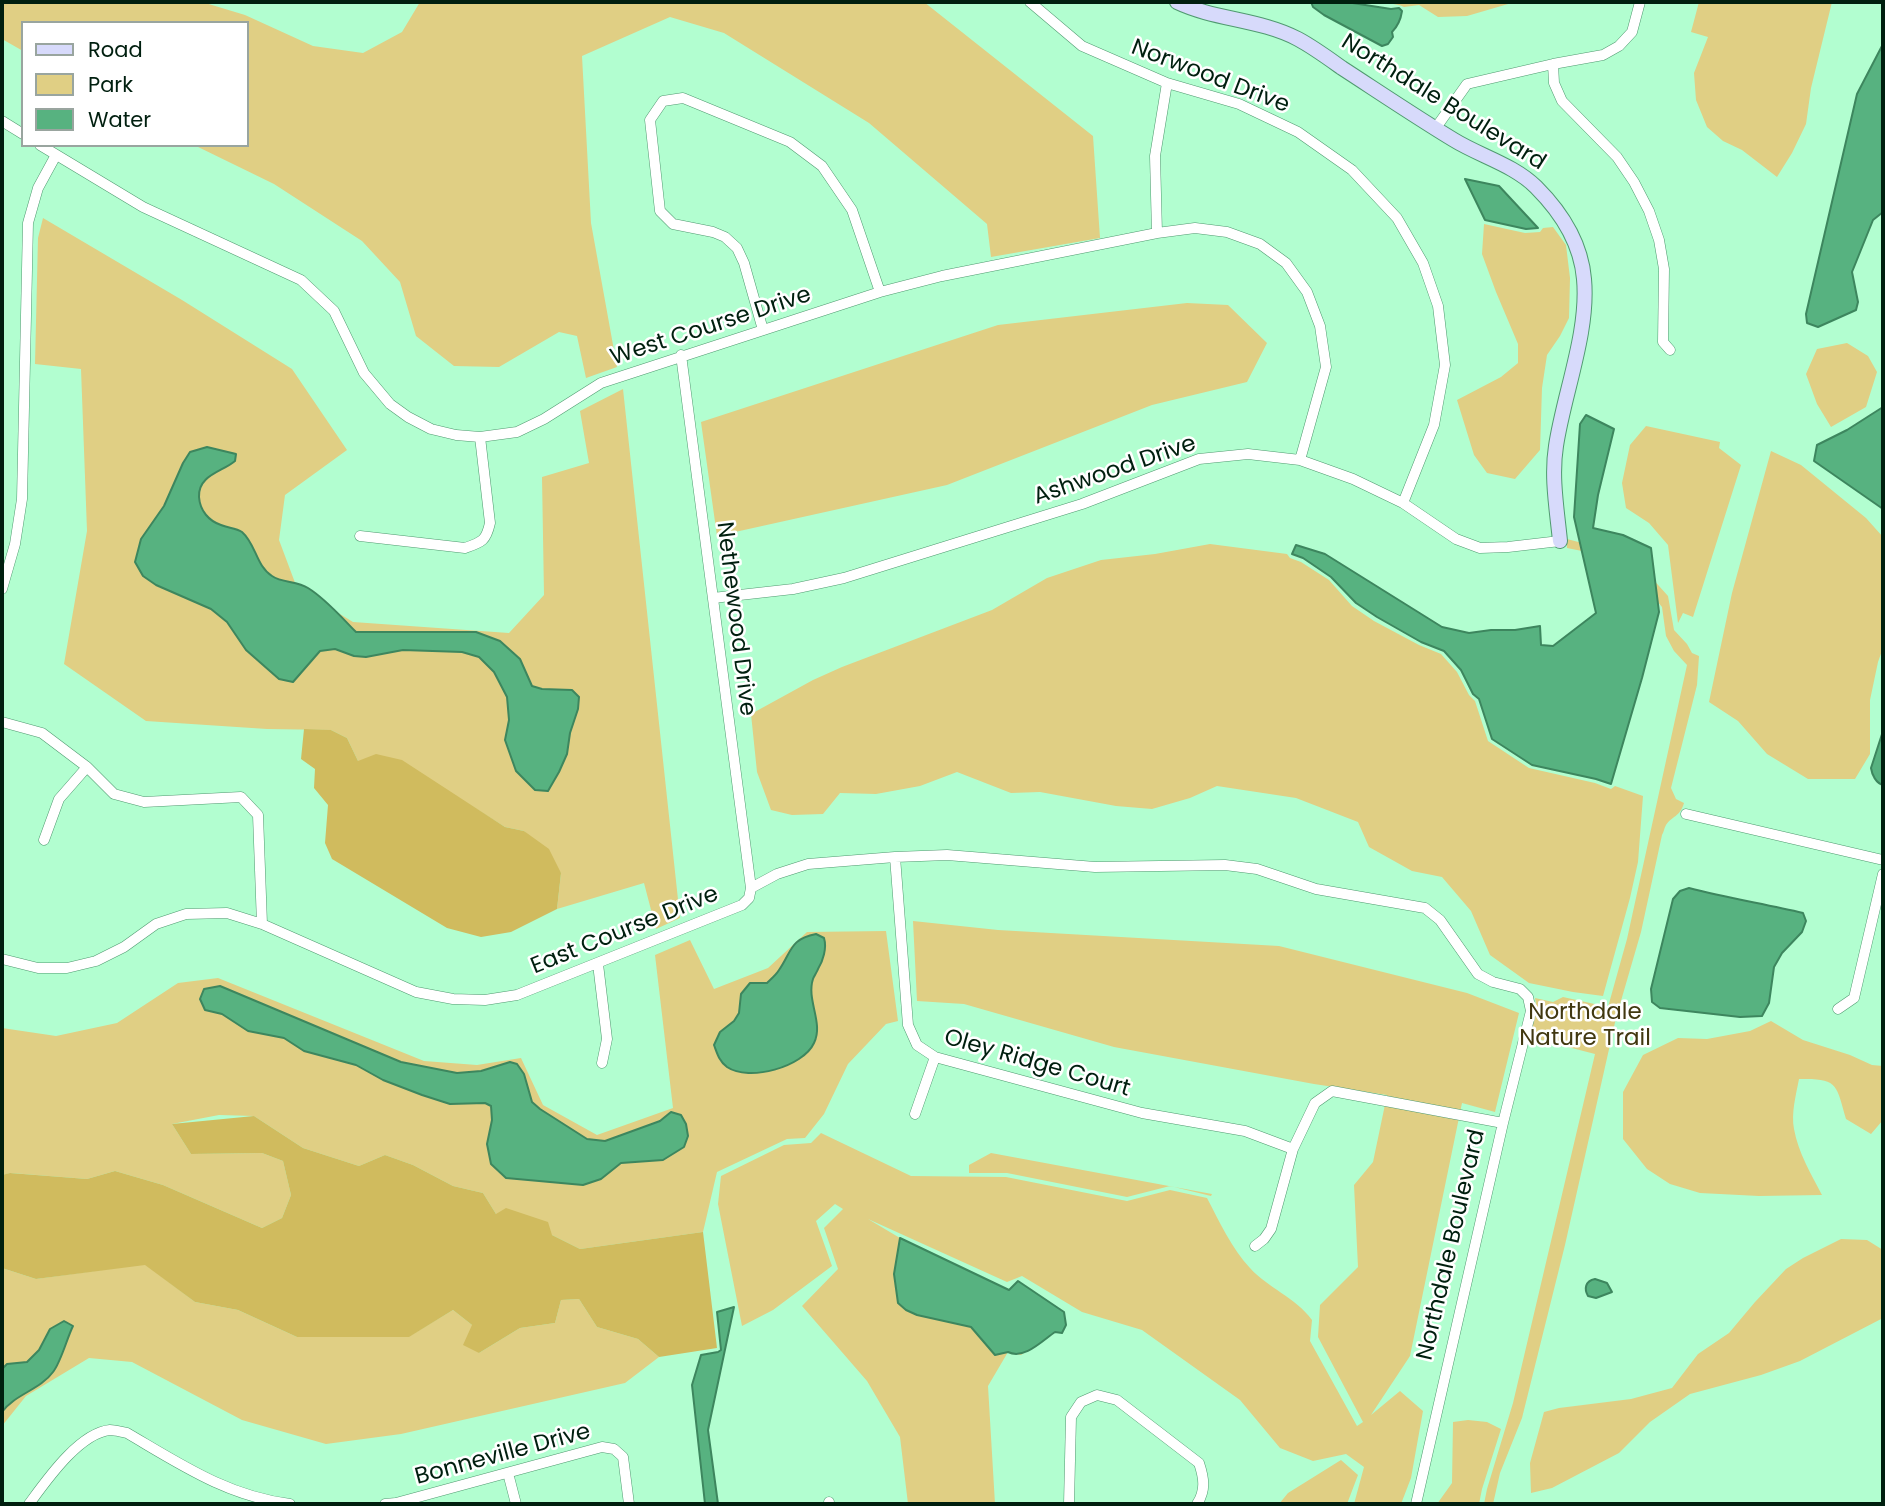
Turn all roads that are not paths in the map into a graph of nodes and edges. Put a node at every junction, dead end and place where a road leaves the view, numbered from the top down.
1 (1030, 2) edge
2 (1177, 2) edge
3 (1640, 2) edge
4 (1553, 64) junction
5 (1167, 83) junction
6 (2, 121) edge
7 (1435, 129) junction
8 (21, 133) edge
9 (43, 147) edge
10 (56, 155) junction
11 (1157, 233) junction
12 (880, 292) junction
13 (763, 330) junction
14 (1671, 350) dead end
15 (681, 355) junction
16 (480, 438) junction
17 (1300, 460) junction
18 (1403, 503) junction
19 (360, 536) dead end
20 (1560, 541) joint
21 (2, 589) edge
22 (713, 597) junction
23 (2, 722) edge
24 (87, 767) junction
25 (1686, 814) dead end
26 (44, 840) dead end
27 (895, 857) junction
28 (1883, 860) edge
29 (1883, 874) edge
30 (751, 888) junction
31 (262, 924) junction
32 (2, 959) edge
33 (597, 964) junction
34 (1528, 997) joint
35 (1838, 1009) dead end
36 (935, 1057) junction
37 (602, 1063) dead end
38 (915, 1114) dead end
39 (1503, 1123) junction
40 (1293, 1149) junction
41 (1255, 1246) dead end
42 (508, 1473) junction
43 (30, 1504) edge
44 (290, 1504) edge
45 (392, 1504) edge
46 (516, 1504) edge
47 (629, 1504) edge
48 (1069, 1504) edge
49 (1197, 1504) edge
50 (1416, 1504) edge

1 - 5 street, Norwood Drive
2 - 7 street, Northdale Boulevard
3 - 4 street
4 - 7 street
4 - 14 street
5 - 11 street
5 - 18 street, Norwood Drive
6 - 8 street
7 - 20 street, Northdale Boulevard
9 - 10 street, West Course Drive
10 - 16 street, West Course Drive
10 - 21 street
11 - 12 street, West Course Drive
11 - 17 street, West Course Drive
12 - 13 street, West Course Drive
12 - 13 street
13 - 15 street, West Course Drive
15 - 16 street, West Course Drive
15 - 22 street, Nethewood Drive
16 - 19 street
17 - 18 street, Ashwood Drive
17 - 22 street, Ashwood Drive
18 - 20 street, Ashwood Drive
22 - 30 street, Nethewood Drive
23 - 24 street
24 - 26 street
24 - 31 street
25 - 28 street
27 - 30 street, East Course Drive
27 - 34 street, East Course Drive
27 - 36 street, Oley Ridge Court
29 - 35 street
30 - 33 street, East Course Drive
31 - 32 street, East Course Drive
31 - 33 street, East Course Drive
33 - 37 street
34 - 39 street, Northdale Boulevard
36 - 38 street
36 - 40 street, Oley Ridge Court
39 - 40 street
39 - 50 street, Northdale Boulevard
40 - 41 street
42 - 45 street, Bonneville Drive
42 - 46 street
42 - 47 street, Bonneville Drive
43 - 44 street
48 - 49 street

